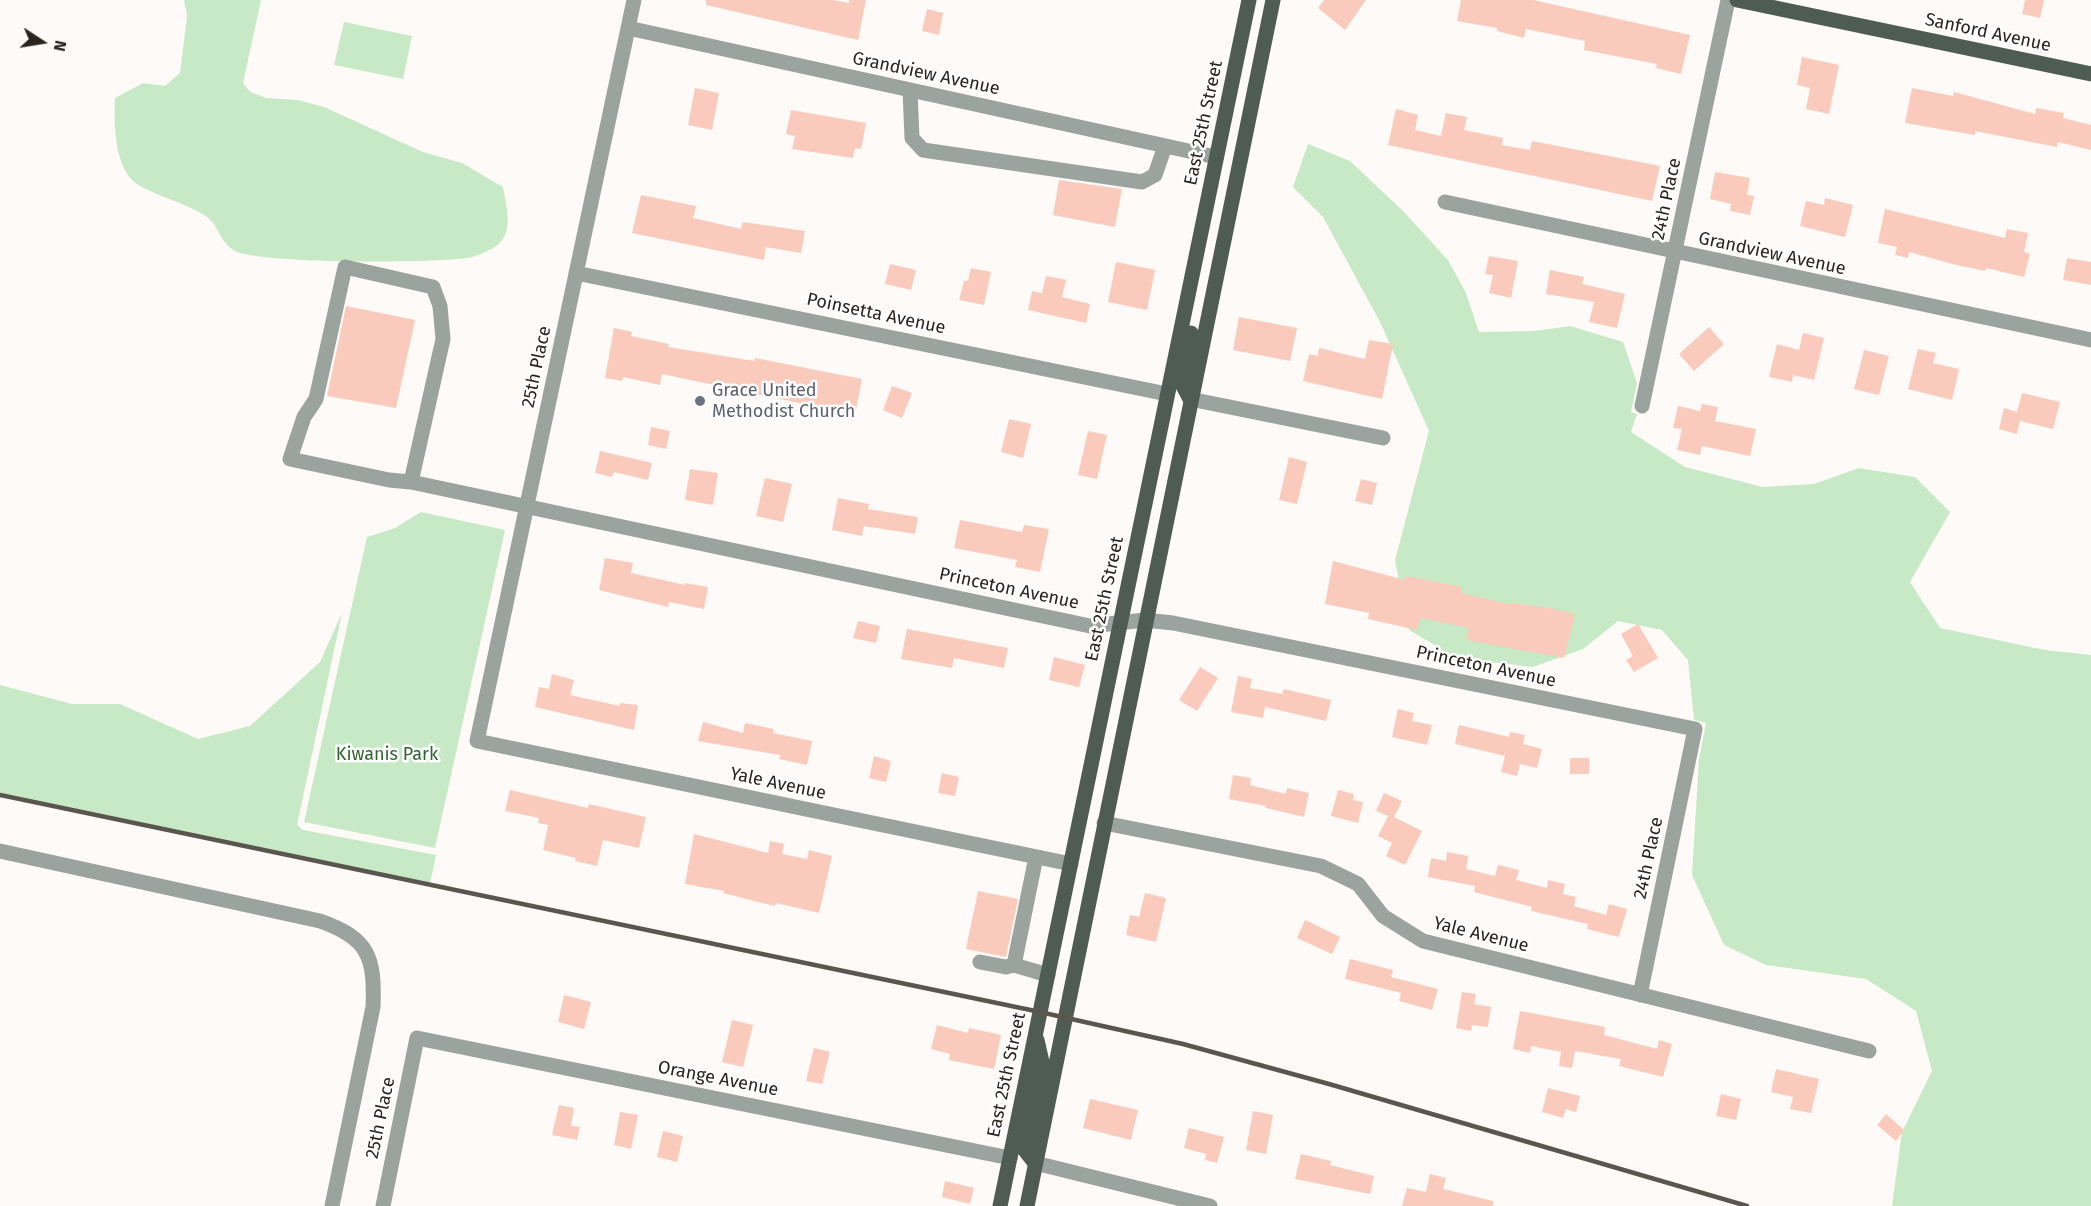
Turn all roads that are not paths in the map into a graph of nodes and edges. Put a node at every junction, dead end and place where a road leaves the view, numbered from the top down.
1 (634, 0) edge
2 (1249, 0) edge
3 (1273, 0) edge
4 (1728, 0) edge
5 (1737, 0) edge
6 (628, 28) junction
7 (2091, 74) edge
8 (910, 90) junction
9 (1165, 146) junction
10 (1216, 157) junction
11 (1446, 202) dead end
12 (1675, 253) junction
13 (576, 273) junction
14 (1191, 285) junction
15 (2091, 340) edge
16 (1167, 394) junction
17 (1190, 399) junction
18 (1642, 406) dead end
19 (1383, 438) dead end
20 (411, 482) junction
21 (528, 507) junction
22 (1145, 620) junction
23 (1120, 623) junction
24 (1695, 729) joint
25 (477, 741) joint
26 (1104, 823) junction
27 (0, 850) edge
28 (1036, 857) junction
29 (1071, 864) junction
30 (980, 962) dead end
31 (1014, 965) junction
32 (1048, 975) junction
33 (1640, 995) junction
34 (1036, 1033) junction
35 (417, 1038) joint
36 (1869, 1051) dead end
37 (1010, 1158) junction
38 (1035, 1163) junction
39 (332, 1206) edge
40 (382, 1206) edge
41 (1000, 1206) edge
42 (1027, 1206) edge
43 (1210, 1206) edge

1 - 6 street, 25th Place
2 - 10 main road, East 25th Street
3 - 17 main road
4 - 12 street, 24th Place
5 - 7 main road, Sanford Avenue
6 - 8 street, Grandview Avenue
6 - 13 street, 25th Place
8 - 9 street, Grandview Avenue
8 - 9 street
9 - 10 street, Grandview Avenue
10 - 14 main road, East 25th Street
11 - 12 street, Grandview Avenue
12 - 15 street, Grandview Avenue
12 - 18 street, 24th Place
13 - 16 street, Poinsetta Avenue
13 - 21 street, 25th Place
14 - 16 main road, East 25th Street
14 - 17 main road
16 - 23 main road, East 25th Street
17 - 19 street
17 - 22 main road
20 - 20 street, Princeton Avenue
20 - 21 street, Princeton Avenue
21 - 23 street, Princeton Avenue
21 - 25 street, 25th Place
22 - 23 street, Princeton Avenue
22 - 24 street, Princeton Avenue
22 - 26 main road
23 - 29 main road, East 25th Street
24 - 33 street, 24th Place
25 - 28 street, Yale Avenue
26 - 33 street, Yale Avenue
26 - 38 main road
27 - 39 street
28 - 29 street, Yale Avenue
28 - 31 street
29 - 32 main road, East 25th Street
30 - 31 street
31 - 32 street
32 - 34 main road, East 25th Street
33 - 36 street, Yale Avenue
34 - 37 main road, East 25th Street
34 - 38 main road
35 - 37 street, Orange Avenue
35 - 40 street, 25th Place
37 - 41 main road, East 25th Street
38 - 42 main road
38 - 43 street

